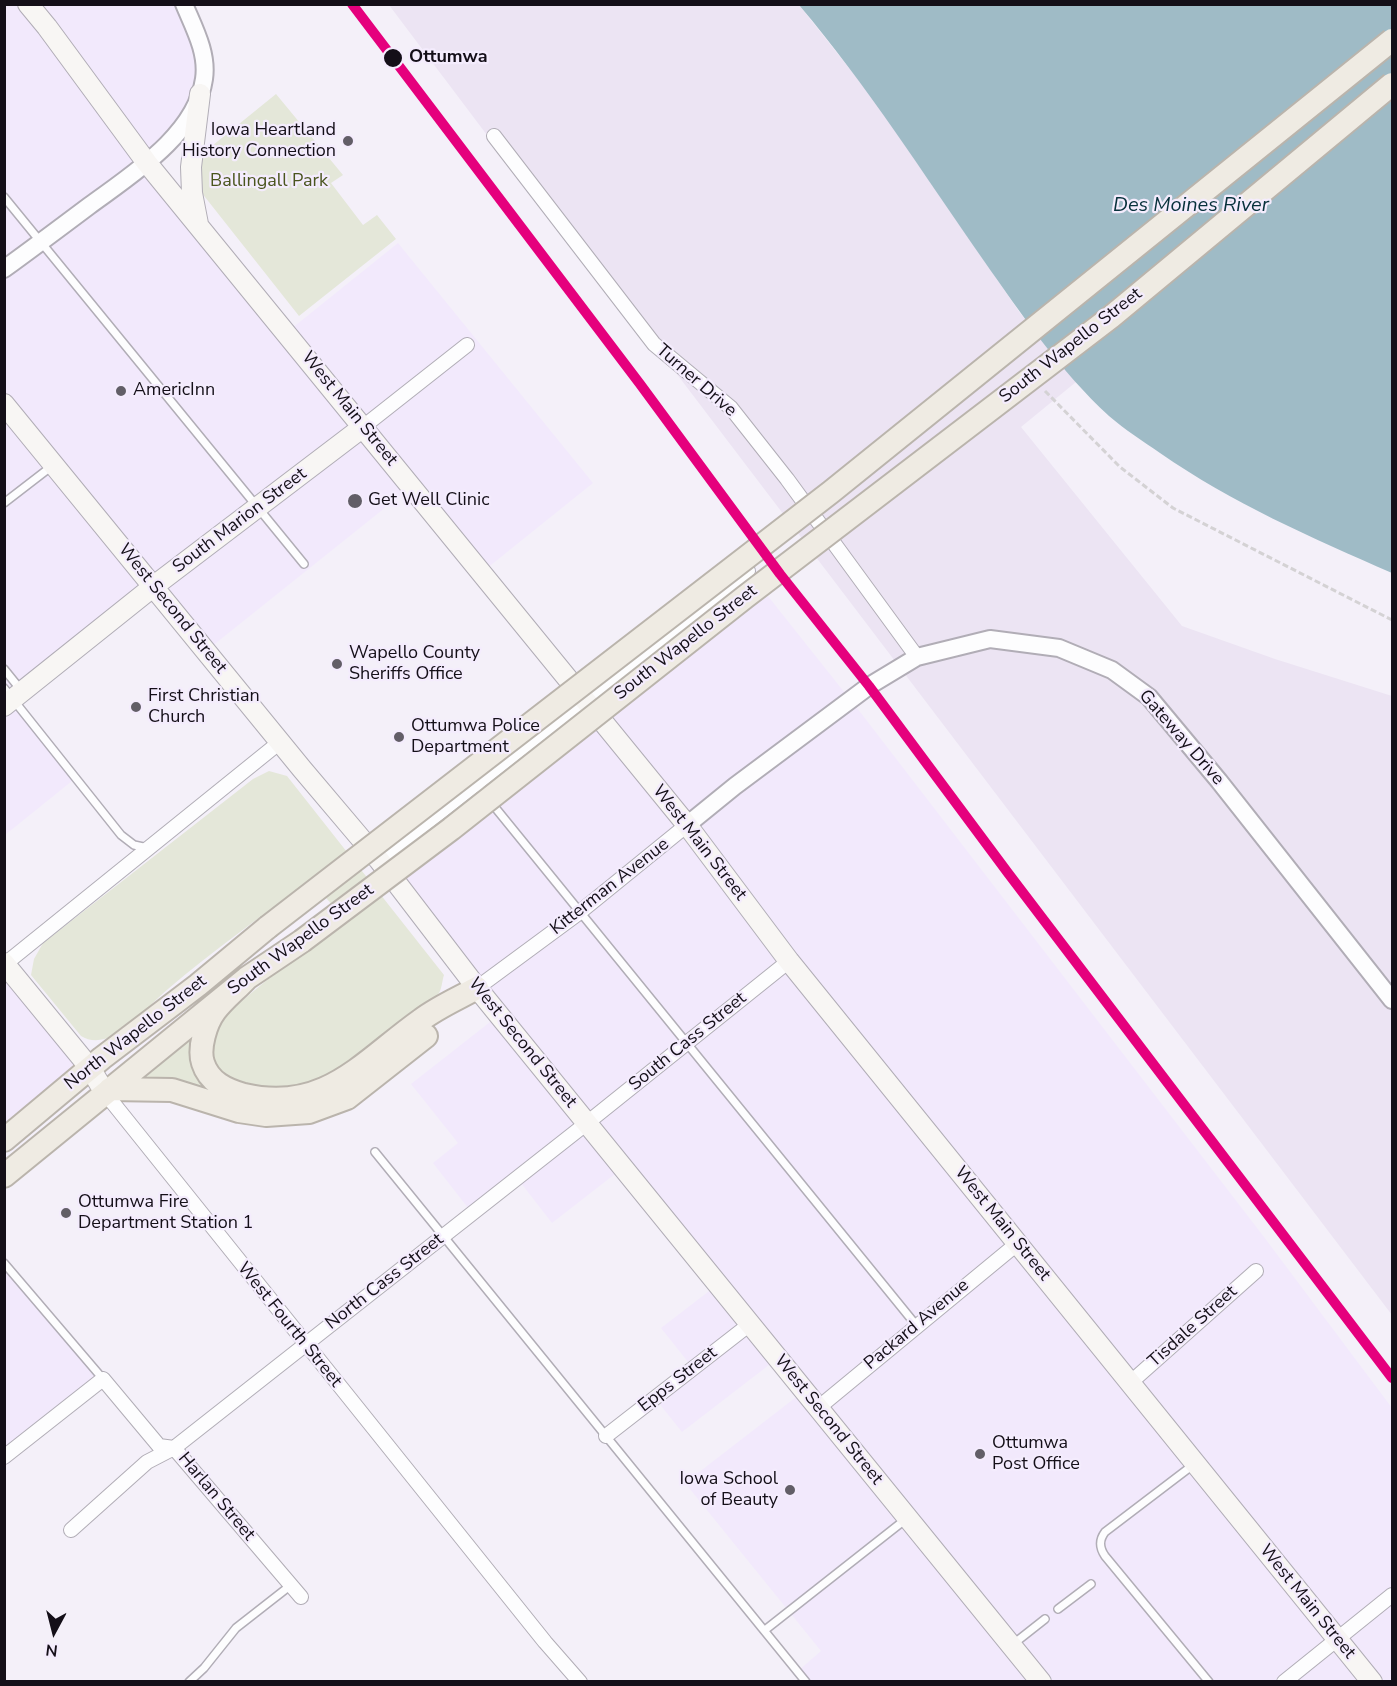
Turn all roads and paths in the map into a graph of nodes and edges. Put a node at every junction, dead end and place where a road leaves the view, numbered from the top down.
1 (28, 4) edge
2 (184, 4) edge
3 (1392, 40) edge
4 (1392, 84) edge
5 (200, 94) junction
6 (494, 136) dead end
7 (299, 147) dead end
8 (299, 153) dead end
9 (147, 163) junction
10 (4, 197) edge
11 (199, 227) junction
12 (41, 242) junction
13 (4, 269) edge
14 (467, 345) dead end
15 (1043, 389) dead end
16 (4, 404) edge
17 (363, 427) junction
18 (54, 464) junction
19 (4, 504) edge
20 (258, 509) junction
21 (304, 564) dead end
22 (748, 571) dead end
23 (154, 586) junction
24 (1392, 620) edge
25 (917, 657) junction
26 (4, 669) edge
27 (11, 696) edge
28 (585, 699) junction
29 (798, 739) joint
30 (280, 742) junction
31 (476, 784) junction
32 (687, 825) junction
33 (148, 848) junction
34 (379, 860) junction
35 (580, 912) junction
36 (268, 927) joint
37 (789, 961) junction
38 (5, 964) edge
39 (247, 978) junction
40 (477, 988) junction
41 (1392, 1000) edge
42 (687, 1043) junction
43 (90, 1068) junction
44 (108, 1091) junction
45 (587, 1123) junction
46 (4, 1140) edge
47 (375, 1152) dead end
48 (4, 1176) edge
49 (444, 1236) junction
50 (1017, 1243) junction
51 (4, 1263) edge
52 (1256, 1271) dead end
53 (750, 1324) junction
54 (916, 1325) junction
55 (305, 1345) junction
56 (103, 1379) junction
57 (1130, 1383) junction
58 (818, 1408) junction
59 (606, 1436) junction
60 (174, 1448) junction
61 (4, 1457) edge
62 (1195, 1463) junction
63 (908, 1518) junction
64 (71, 1530) dead end
65 (1091, 1584) dead end
66 (291, 1585) junction
67 (1392, 1595) edge
68 (302, 1597) dead end
69 (1058, 1609) dead end
70 (1045, 1619) dead end
71 (765, 1630) junction
72 (1338, 1640) junction
73 (1011, 1645) junction
74 (189, 1682) edge
75 (580, 1682) edge
76 (806, 1682) edge
77 (1041, 1682) edge
78 (1209, 1682) edge
79 (1284, 1682) edge
80 (1372, 1682) edge

1 - 9 main road, West Main Street
2 - 5 street
3 - 36 highway, South Wapello Street, bridge
4 - 39 highway, South Wapello Street, bridge
5 - 9 street
5 - 11 main road
6 - 25 street, Turner Drive
7 - 8 path
9 - 11 main road, West Main Street
9 - 12 street
10 - 12 lane
11 - 17 main road, West Main Street
12 - 13 street
12 - 20 lane
14 - 17 street, South Marion Street
15 - 24 path
16 - 18 main road, West Second Street
17 - 20 main road, South Marion Street
17 - 28 main road, West Main Street
18 - 19 lane
18 - 23 main road, West Second Street
20 - 21 lane
20 - 23 main road, South Marion Street
22 - 28 street, South Wapello Street
23 - 27 main road, South Marion Street
23 - 30 main road, West Second Street
25 - 29 street, Gateway Drive
25 - 41 street, Gateway Drive
26 - 27 lane
27 - 33 lane
28 - 31 street, South Wapello Street
28 - 32 main road, West Main Street
29 - 32 street, Kitterman Avenue
30 - 33 street
30 - 34 main road, West Second Street
31 - 34 street, South Wapello Street
31 - 35 lane
32 - 35 street, Kitterman Avenue
32 - 37 main road, West Main Street
33 - 38 street
34 - 40 main road, West Second Street
35 - 40 street, Kitterman Avenue
35 - 42 lane
36 - 43 highway, North Wapello Street
37 - 42 street, South Cass Street
37 - 50 main road, West Main Street
38 - 43 main road, West Fourth Street
39 - 40 highway
39 - 44 highway, South Wapello Street
40 - 44 highway
40 - 45 main road, West Second Street
42 - 45 street, South Cass Street
42 - 54 lane
43 - 44 main road, West Fourth Street
43 - 46 highway, North Wapello Street
44 - 48 highway, South Wapello Street
44 - 55 street, West Fourth Street
45 - 49 street, North Cass Street
45 - 53 main road, West Second Street
47 - 49 lane
49 - 55 street, North Cass Street
49 - 59 lane
50 - 54 street, Packard Avenue
50 - 57 main road, West Main Street
51 - 56 lane
52 - 57 street, Tisdale Street
53 - 58 main road, West Second Street
53 - 59 street, Epps Street
54 - 58 street, Packard Avenue
55 - 60 street, North Cass Street
55 - 75 street, West Fourth Street
56 - 60 street, Harlan Street
56 - 61 street
57 - 62 main road, West Main Street
58 - 63 main road, West Second Street
59 - 71 lane
60 - 64 street, North Cass Street
60 - 66 street, Harlan Street
62 - 72 main road, West Main Street
62 - 78 lane
63 - 71 lane
63 - 73 main road, West Second Street
65 - 69 lane
66 - 68 street, Harlan Street
66 - 74 lane
67 - 72 street
70 - 73 lane
71 - 76 lane
72 - 79 street
72 - 80 main road, West Main Street
73 - 77 main road, West Second Street

